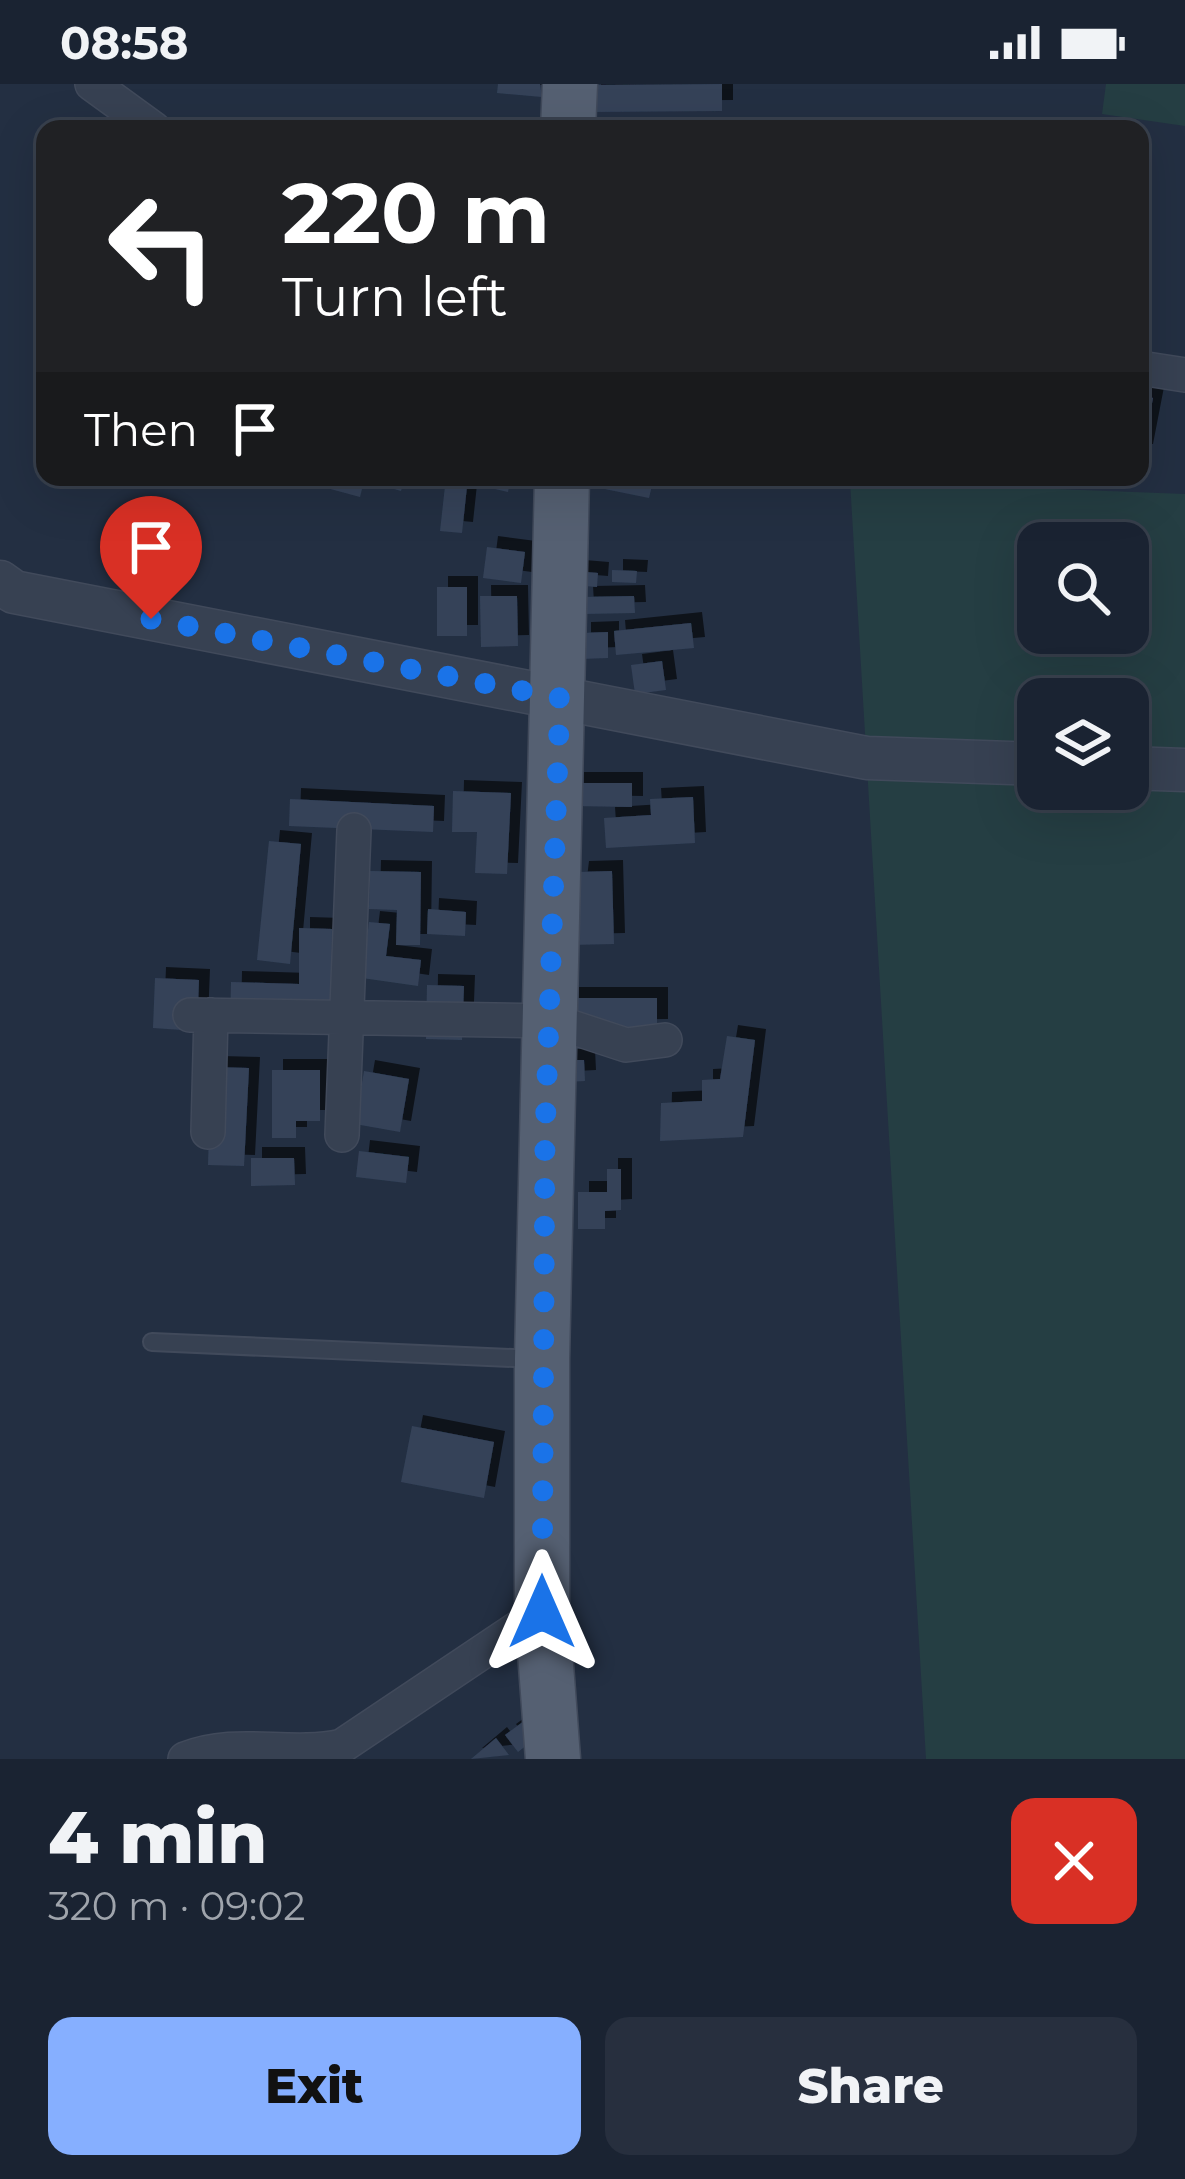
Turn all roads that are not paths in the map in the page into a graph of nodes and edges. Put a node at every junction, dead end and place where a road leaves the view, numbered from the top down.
1 (92, 84) edge
2 (570, 84) edge
3 (142, 120) edge
4 (568, 120) edge
5 (1149, 370) edge
6 (1185, 376) edge
7 (562, 486) edge
8 (0, 582) edge
9 (560, 698) junction
10 (1017, 763) edge
11 (1149, 769) edge
12 (1185, 770) edge
13 (354, 830) dead end
14 (348, 1014) junction
15 (553, 1021) junction
16 (665, 1040) dead end
17 (208, 1132) dead end
18 (343, 1135) dead end
19 (152, 1342) dead end
20 (542, 1360) junction
21 (542, 1612) junction
22 (185, 1759) edge
23 (553, 1759) edge

1 - 3 street
2 - 4 main road
5 - 6 street
7 - 9 main road
8 - 9 street
9 - 10 street
9 - 15 main road
11 - 12 street
13 - 14 street
14 - 15 street
14 - 17 street
14 - 18 street
15 - 16 street
15 - 20 main road
19 - 20 lane
20 - 21 main road
21 - 22 street
21 - 23 main road

